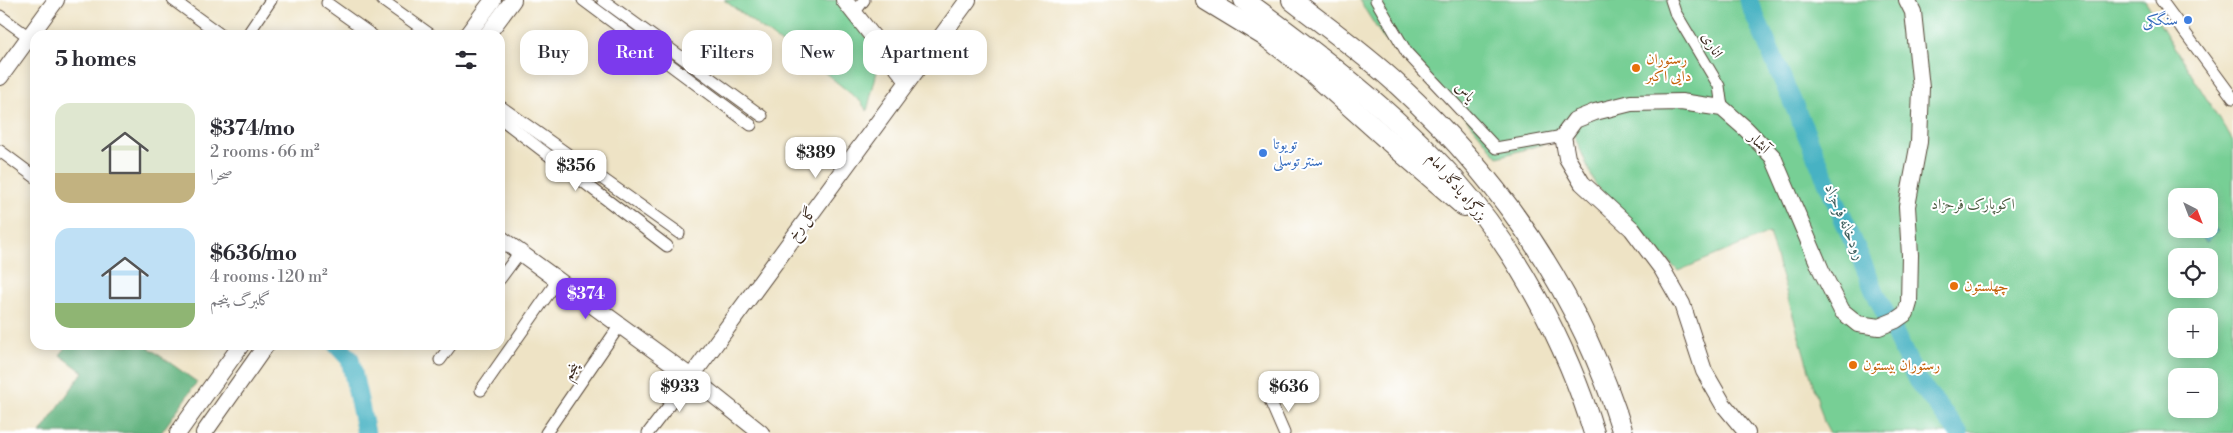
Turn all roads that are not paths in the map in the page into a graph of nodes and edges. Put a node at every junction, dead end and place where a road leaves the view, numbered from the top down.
1 (56, 0) edge
2 (172, 0) edge
3 (272, 0) edge
4 (382, 0) edge
5 (482, 0) edge
6 (493, 0) edge
7 (512, 0) edge
8 (583, 0) edge
9 (603, 0) edge
10 (844, 0) edge
11 (968, 0) edge
12 (1206, 0) edge
13 (1244, 0) edge
14 (1292, 0) edge
15 (1376, 0) edge
16 (1671, 0) edge
17 (1907, 0) edge
18 (2161, 0) edge
19 (327, 4) dead end
20 (859, 6) edge
21 (0, 16) edge
22 (33, 30) edge
23 (214, 30) edge
24 (251, 30) edge
25 (365, 30) edge
26 (424, 30) edge
27 (459, 30) edge
28 (471, 30) edge
29 (491, 30) edge
30 (30, 34) edge
31 (28, 37) junction
32 (0, 77) edge
33 (907, 80) junction
34 (2233, 98) edge
35 (1722, 108) junction
36 (505, 110) edge
37 (762, 116) dead end
38 (505, 122) edge
39 (751, 125) dead end
40 (1563, 136) junction
41 (0, 151) edge
42 (30, 173) edge
43 (1492, 230) junction
44 (679, 233) dead end
45 (505, 242) edge
46 (667, 246) dead end
47 (520, 252) junction
48 (505, 273) edge
49 (558, 280) junction
50 (620, 325) junction
51 (236, 350) edge
52 (262, 350) edge
53 (447, 350) edge
54 (440, 360) dead end
55 (691, 377) junction
56 (480, 390) dead end
57 (1270, 403) dead end
58 (756, 431) edge
59 (178, 433) edge
60 (204, 433) edge
61 (546, 433) edge
62 (648, 433) edge
63 (1284, 433) edge
64 (1594, 433) edge
65 (1623, 433) edge
66 (1747, 433) edge

1 - 22 street
2 - 23 street
3 - 24 street
4 - 26 street
5 - 27 street
6 - 28 street
7 - 29 street
8 - 39 street
9 - 37 street
10 - 20 street
11 - 33 street, گل رخ
12 - 43 highway
13 - 43 highway, بزرگراه یادگار امام
14 - 65 highway, بزرگراه یادگار امام
15 - 40 street, یاس
16 - 35 street, اناری
17 - 35 street, آبشار
18 - 34 street
19 - 25 street
20 - 33 street
21 - 31 street
30 - 31 street
31 - 32 street
33 - 55 street, گل رخ
35 - 40 street
36 - 44 street
38 - 46 street
40 - 66 street
41 - 42 street
43 - 64 highway, بزرگراه یادگار امام
45 - 47 street
47 - 48 street
47 - 49 street
49 - 50 street
49 - 56 street
50 - 55 street
50 - 61 street, پنجم
51 - 59 street
52 - 60 street
53 - 54 street
55 - 58 street
55 - 62 street
57 - 63 street

